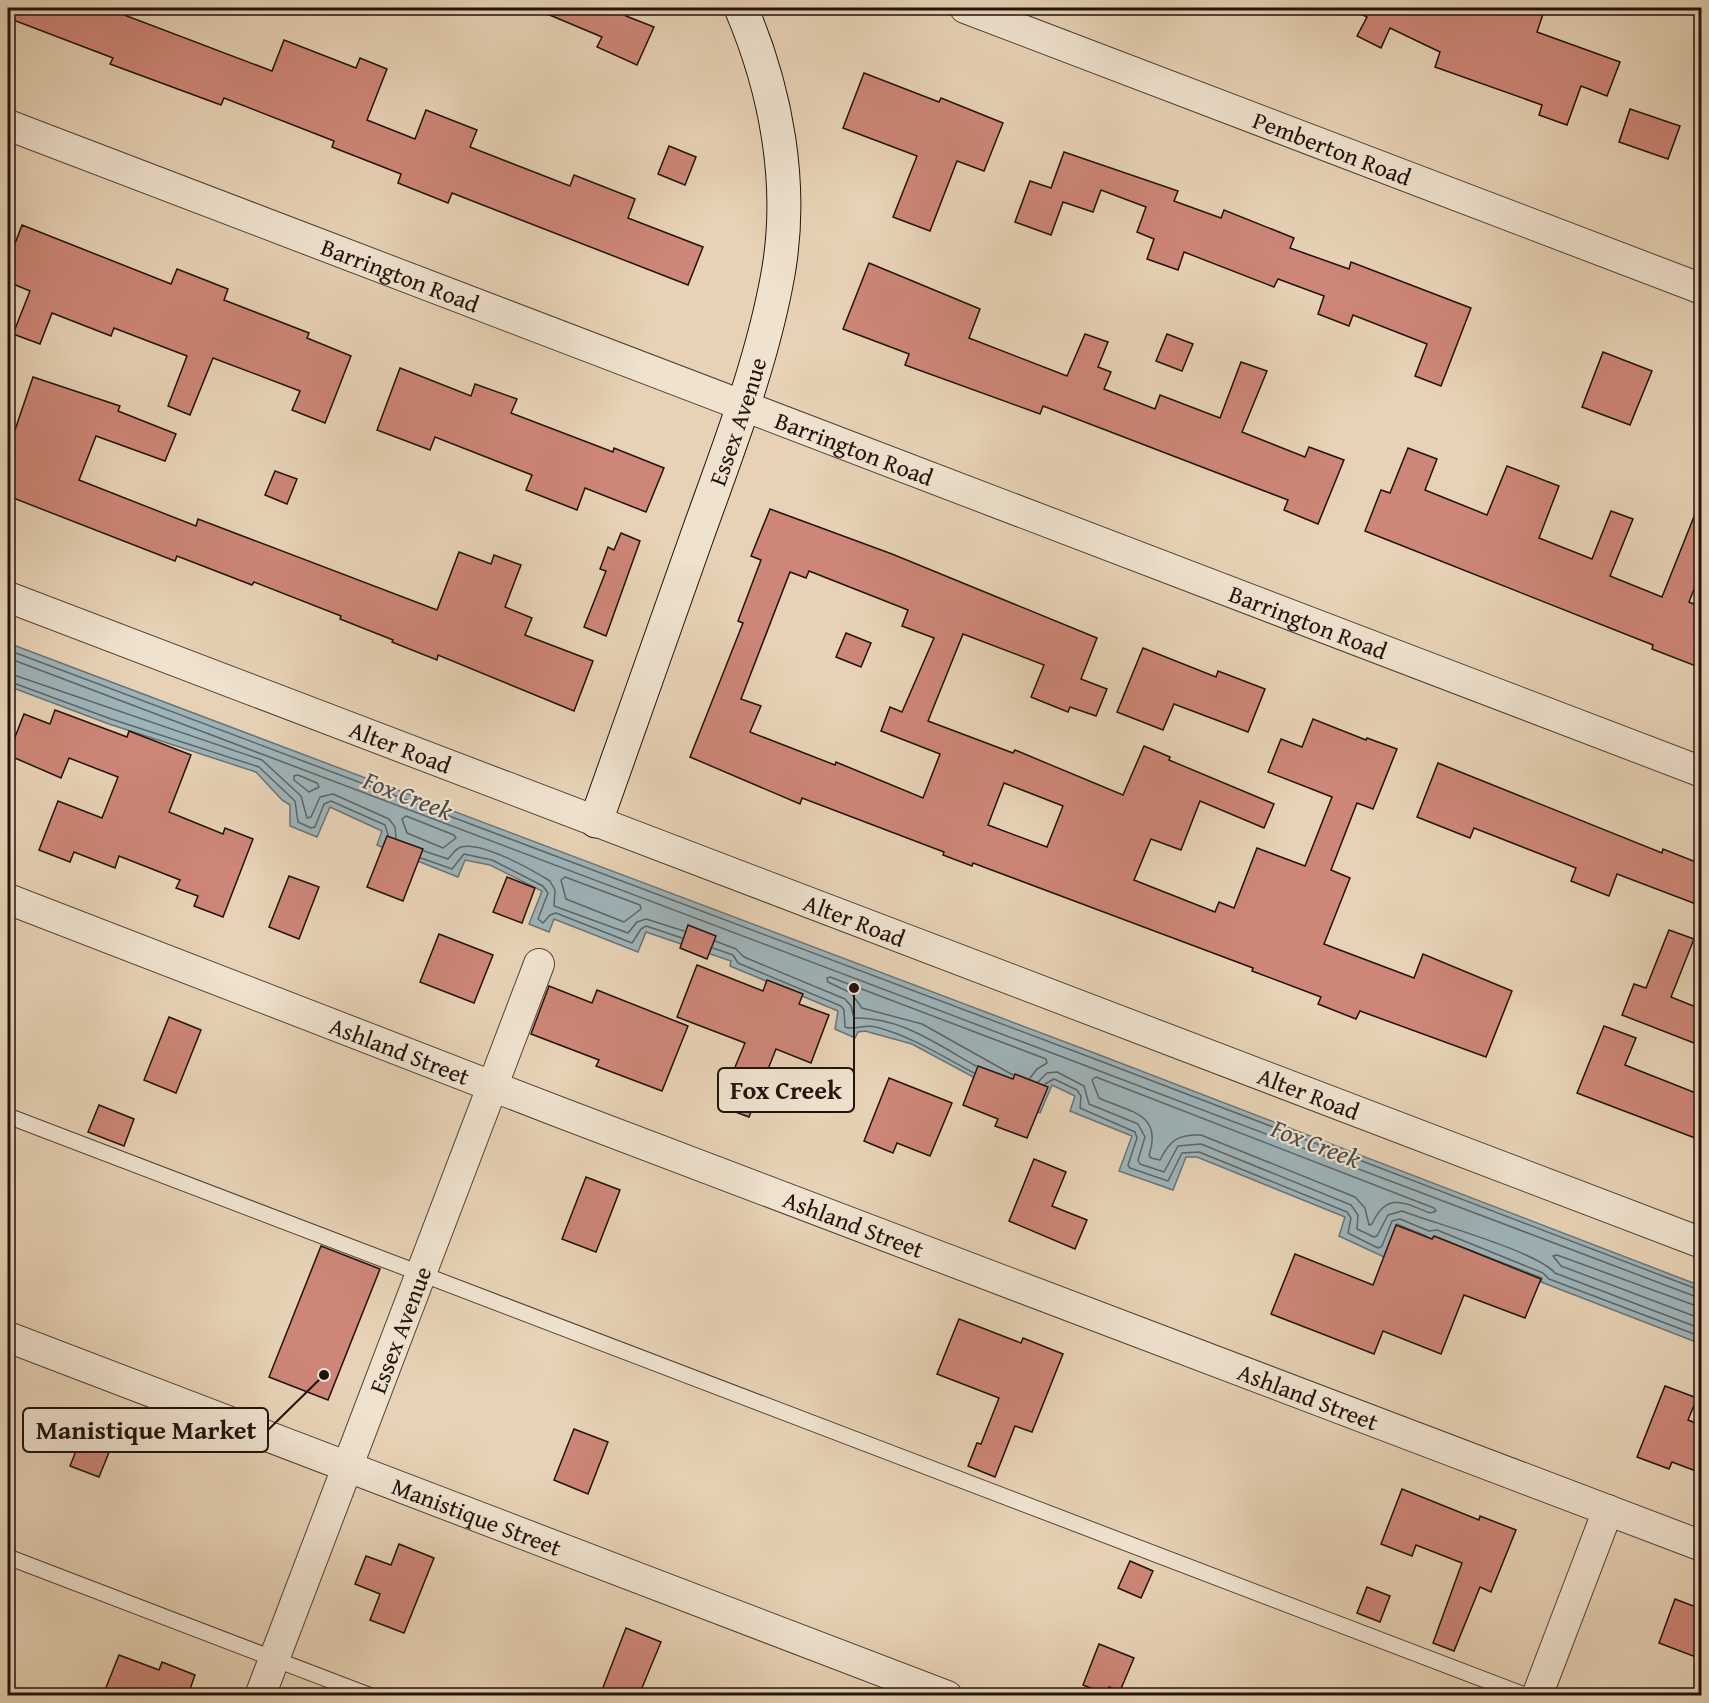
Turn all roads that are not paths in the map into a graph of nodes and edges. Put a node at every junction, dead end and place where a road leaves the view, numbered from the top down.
1 (741, 8) edge
2 (964, 8) edge
3 (8, 126) edge
4 (1701, 289) edge
5 (742, 406) junction
6 (8, 597) edge
7 (1701, 771) edge
8 (596, 821) junction
9 (8, 899) edge
10 (539, 964) dead end
11 (493, 1085) junction
12 (8, 1116) edge
13 (1701, 1243) edge
14 (421, 1274) junction
15 (8, 1336) edge
16 (347, 1467) junction
17 (1608, 1510) junction
18 (1701, 1546) edge
19 (8, 1557) edge
20 (275, 1659) junction
21 (261, 1695) edge
22 (371, 1695) edge
23 (947, 1695) edge
24 (1527, 1695) edge
25 (1537, 1695) edge

1 - 5 street, Essex Avenue
2 - 4 street, Pemberton Road
3 - 5 street, Barrington Road
5 - 7 street, Barrington Road
5 - 8 street, Essex Avenue
6 - 8 street, Alter Road
8 - 13 street, Alter Road
9 - 11 street, Ashland Street
10 - 11 street, Essex Avenue
11 - 14 street, Essex Avenue
11 - 17 street, Ashland Street
12 - 14 lane
14 - 16 street, Essex Avenue
14 - 24 lane
15 - 16 street, Manistique Street
16 - 20 street, Essex Avenue
16 - 23 street, Manistique Street
17 - 18 street, Ashland Street
17 - 25 street
19 - 20 lane
20 - 21 street, Essex Avenue
20 - 22 lane

